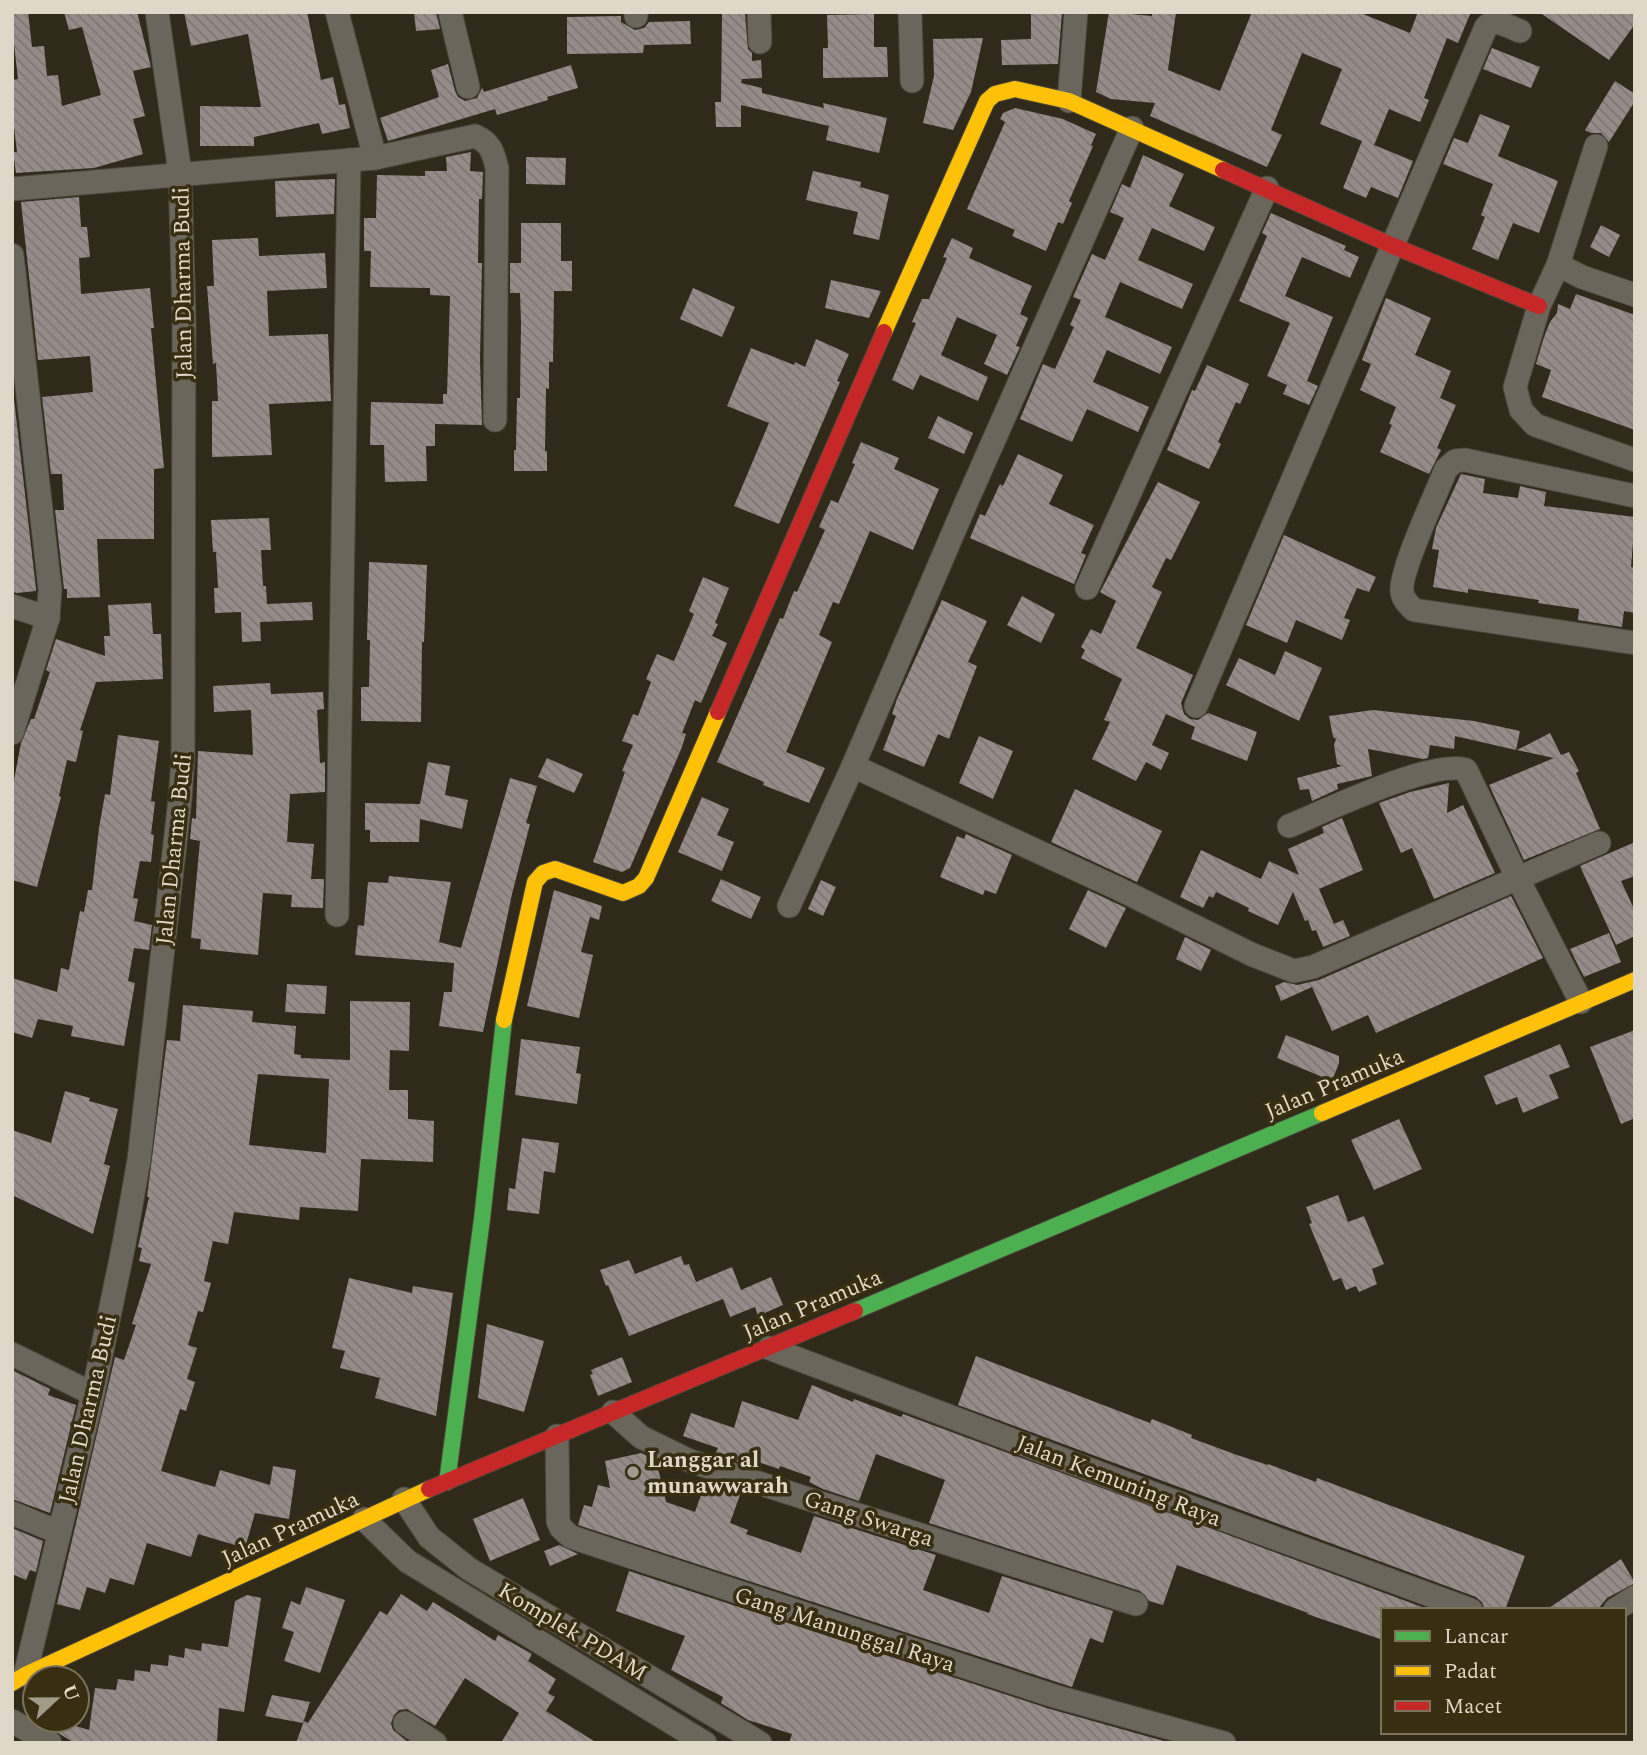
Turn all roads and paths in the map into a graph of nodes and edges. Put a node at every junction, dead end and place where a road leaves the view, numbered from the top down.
1 (157, 12) edge
2 (337, 12) edge
3 (450, 12) edge
4 (759, 12) edge
5 (909, 12) edge
6 (1076, 12) edge
7 (1520, 31) dead end
8 (761, 42) dead end
9 (912, 81) dead end
10 (468, 87) dead end
11 (1069, 101) junction
12 (1132, 128) junction
13 (1596, 146) dead end
14 (375, 158) junction
15 (349, 159) junction
16 (180, 173) junction
17 (1267, 188) junction
18 (12, 189) edge
19 (1391, 246) junction
20 (12, 255) edge
21 (1559, 265) junction
22 (1634, 293) edge
23 (1539, 306) junction
24 (495, 420) dead end
25 (1635, 460) edge
26 (1635, 496) edge
27 (1087, 588) dead end
28 (12, 606) edge
29 (48, 618) junction
30 (1635, 643) edge
31 (1196, 706) dead end
32 (12, 733) edge
33 (853, 766) junction
34 (1289, 826) dead end
35 (1599, 843) dead end
36 (1517, 877) junction
37 (789, 905) dead end
38 (337, 915) dead end
39 (1635, 980) edge
40 (1581, 1002) junction
41 (769, 1348) junction
42 (12, 1354) edge
43 (93, 1394) junction
44 (613, 1412) junction
45 (556, 1436) junction
46 (447, 1482) junction
47 (404, 1499) junction
48 (12, 1513) edge
49 (364, 1519) junction
50 (58, 1532) junction
51 (429, 1537) junction
52 (407, 1561) junction
53 (1635, 1597) edge
54 (1136, 1604) dead end
55 (1466, 1608) edge
56 (1618, 1608) edge
57 (19, 1679) edge
58 (12, 1721) edge
59 (405, 1723) dead end
60 (50, 1743) edge
61 (435, 1743) edge
62 (705, 1743) edge
63 (760, 1743) edge
64 (1224, 1743) edge

1 - 16 street, Jalan Dharma Budi
2 - 14 street
3 - 10 street
4 - 8 street
5 - 9 street
6 - 11 street
7 - 19 street
11 - 12 street
11 - 46 street
12 - 17 street
12 - 33 street
13 - 21 street
14 - 15 street
14 - 24 street
15 - 16 street
15 - 38 street
16 - 18 street
16 - 43 street, Jalan Dharma Budi
17 - 19 street
17 - 27 street
19 - 23 street
19 - 31 street
20 - 29 street
21 - 22 street
21 - 23 street
23 - 25 street
26 - 30 street
28 - 29 street
29 - 32 street
33 - 36 street
33 - 37 street
34 - 36 street
35 - 36 street
36 - 40 street
39 - 40 street, Jalan Pramuka
40 - 41 street, Jalan Pramuka
41 - 44 street, Jalan Pramuka
41 - 55 street, Jalan Kemuning Raya
42 - 43 street
43 - 50 street, Jalan Dharma Budi
44 - 45 street, Jalan Pramuka
44 - 54 street, Gang Swarga
45 - 46 street, Jalan Pramuka
45 - 64 street, Gang Manunggal Raya
46 - 47 street, Jalan Pramuka
47 - 49 street, Jalan Pramuka
47 - 51 street, Komplek PDAM
48 - 50 street
49 - 52 street, Komplek PDAM
49 - 57 street, Jalan Pramuka
50 - 57 street, Jalan Dharma Budi
51 - 52 street
51 - 63 street, Komplek PDAM
52 - 62 street, Komplek PDAM
53 - 56 street
58 - 60 street
59 - 61 street

